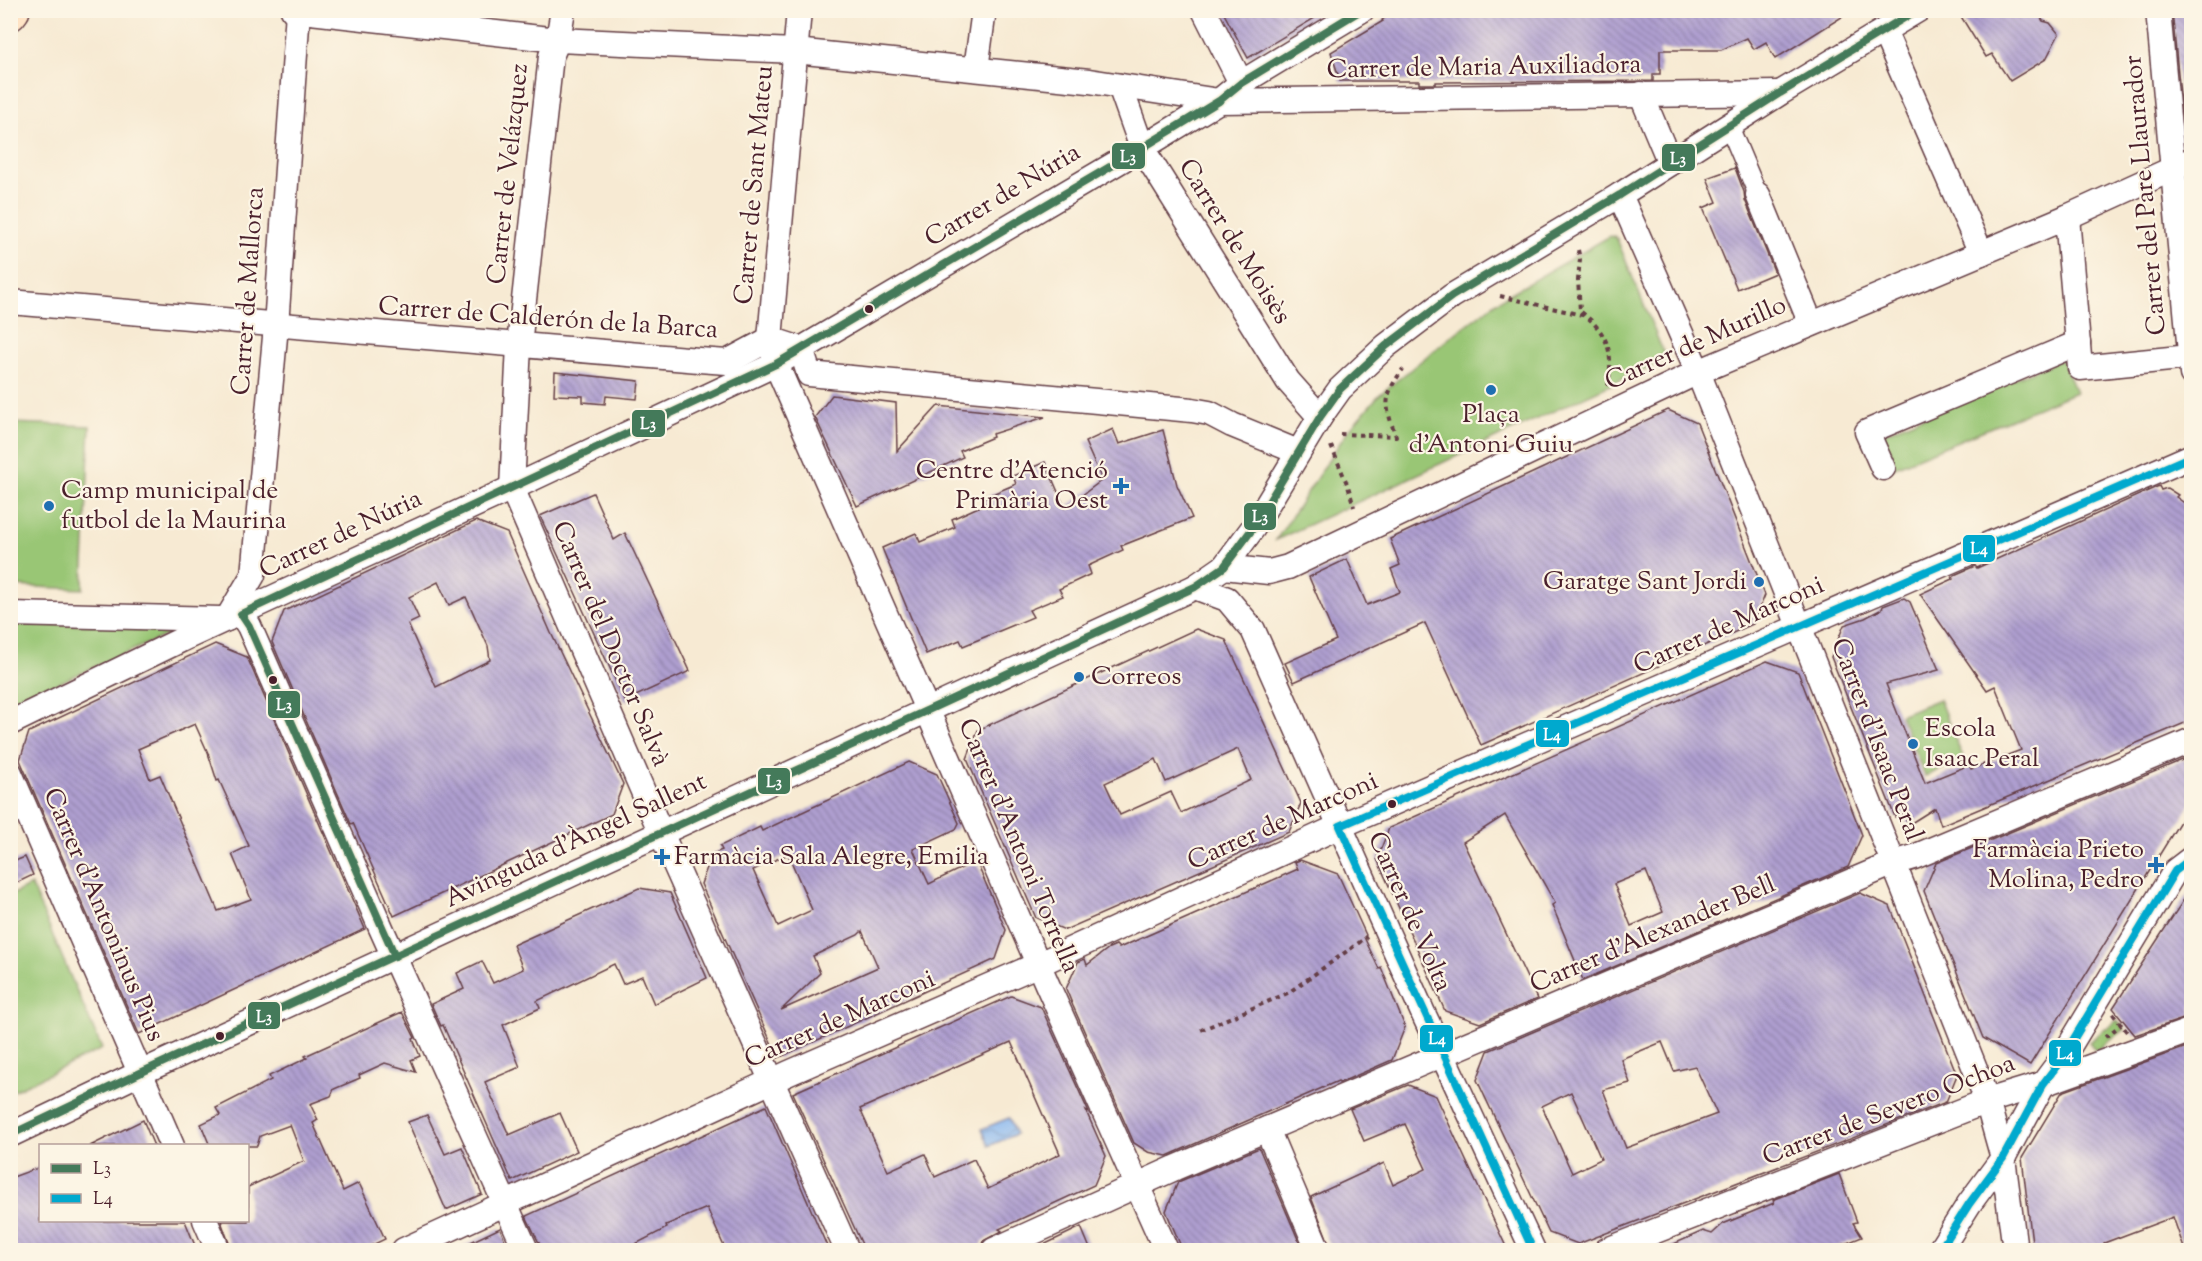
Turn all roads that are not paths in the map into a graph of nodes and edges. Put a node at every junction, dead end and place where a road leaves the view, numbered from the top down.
1 (13, 10) edge
2 (293, 10) edge
3 (563, 10) edge
4 (799, 10) edge
5 (984, 10) edge
6 (1204, 10) edge
7 (1362, 10) edge
8 (1918, 10) edge
9 (2158, 10) edge
10 (298, 11) edge
11 (10, 14) edge
12 (1884, 31) junction
13 (558, 40) junction
14 (795, 51) junction
15 (976, 69) junction
16 (1240, 82) junction
17 (1120, 86) junction
18 (1780, 93) junction
19 (1641, 94) junction
20 (1219, 101) junction
21 (1729, 126) junction
22 (1142, 148) junction
23 (1670, 163) junction
24 (2182, 164) edge
25 (1620, 195) junction
26 (1758, 195) joint
27 (2067, 217) junction
28 (1981, 253) junction
29 (10, 302) edge
30 (1811, 324) junction
31 (276, 326) junction
32 (770, 339) junction
33 (2078, 343) junction
34 (519, 345) junction
35 (801, 349) junction
36 (699, 360) junction
37 (776, 364) junction
38 (2191, 366) edge
39 (1698, 372) junction
40 (697, 401) junction
41 (1320, 417) junction
42 (1298, 452) junction
43 (2192, 456) edge
44 (1883, 468) dead end
45 (512, 488) junction
46 (1224, 567) junction
47 (253, 575) junction
48 (1195, 587) junction
49 (281, 594) junction
50 (10, 614) edge
51 (234, 616) junction
52 (1801, 626) junction
53 (928, 709) junction
54 (10, 723) edge
55 (2192, 740) edge
56 (10, 773) edge
57 (1340, 826) junction
58 (661, 833) junction
59 (2192, 858) edge
60 (1894, 863) junction
61 (395, 956) junction
62 (1039, 964) junction
63 (2192, 1030) edge
64 (1443, 1056) junction
65 (140, 1073) junction
66 (772, 1080) junction
67 (2043, 1084) junction
68 (1987, 1101) junction
69 (1267, 1129) junction
70 (10, 1135) edge
71 (171, 1144) edge
72 (2003, 1158) junction
73 (1138, 1184) junction
74 (506, 1204) junction
75 (205, 1222) edge
76 (218, 1251) edge
77 (404, 1251) edge
78 (526, 1251) edge
79 (847, 1251) edge
80 (994, 1251) edge
81 (1166, 1251) edge
82 (1318, 1251) edge
83 (1533, 1251) edge
84 (1607, 1251) edge
85 (1940, 1251) edge
86 (2015, 1251) edge

1 - 11 main road
2 - 10 street, Carrer de Maria Auxiliadora
3 - 13 street, Carrer de Velázquez
4 - 14 street, Carrer de Sant Mateu
5 - 15 street
6 - 16 street
7 - 16 street, Carrer de Núria
8 - 12 street, Avinguda d'Àngel Sallent
9 - 24 street, Carrer del Pare Llaurador
10 - 13 street, Carrer de Maria Auxiliadora
10 - 31 street, Carrer de Mallorca
12 - 18 street, Avinguda d'Àngel Sallent
12 - 28 street
13 - 14 street, Carrer de Maria Auxiliadora
13 - 34 street, Carrer de Velázquez
14 - 15 street, Carrer de Maria Auxiliadora
14 - 32 street, Carrer de Sant Mateu
15 - 17 street, Carrer de Maria Auxiliadora
16 - 20 street, Carrer de Núria
17 - 20 street, Carrer de Maria Auxiliadora
17 - 22 street, Carrer de Moisès
18 - 19 street, Carrer de Maria Auxiliadora
18 - 21 street, Avinguda d'Àngel Sallent
19 - 20 street, Carrer de Maria Auxiliadora
19 - 23 street
20 - 22 street, Carrer de Núria
21 - 23 street, Avinguda d'Àngel Sallent
21 - 26 street
22 - 35 street, Carrer de Núria
22 - 41 street, Carrer de Moisès
23 - 25 street, Avinguda d'Àngel Sallent
24 - 27 street, Carrer de Murillo
24 - 38 street, Carrer del Pare Llaurador
25 - 39 street, Carrer d'Isaac Peral
25 - 41 street, Avinguda d'Àngel Sallent
26 - 30 street
27 - 28 street, Carrer de Murillo
27 - 33 street
28 - 30 street, Carrer de Murillo
29 - 31 street, Carrer de Calderón de la Barca
30 - 39 street, Carrer de Murillo
31 - 34 street, Carrer de Calderón de la Barca
31 - 47 street, Carrer de Mallorca
32 - 35 street
32 - 36 street, Carrer de Calderón de la Barca
32 - 37 street, Carrer de Sant Mateu
33 - 38 street
33 - 44 street
34 - 36 street, Carrer de Calderón de la Barca
34 - 45 street, Carrer de Velázquez
35 - 37 street, Carrer de Núria
35 - 42 street
36 - 40 street
37 - 40 street, Carrer de Núria
37 - 53 street, Carrer d'Antoni Torrella
39 - 46 street, Carrer de Murillo
39 - 52 street, Carrer d'Isaac Peral
40 - 45 street, Carrer de Núria
41 - 42 street, Avinguda d'Àngel Sallent
42 - 46 street, Avinguda d'Àngel Sallent
43 - 52 street, Carrer de Marconi
45 - 49 street, Carrer de Núria
45 - 58 street, Carrer del Doctor Salvà
46 - 48 street, Avinguda d'Àngel Sallent
47 - 49 street
47 - 51 street, Carrer de Mallorca
48 - 53 street, Avinguda d'Àngel Sallent
48 - 57 street, Carrer de Volta
49 - 51 street, Carrer de Núria
50 - 51 street
51 - 54 street, Carrer de Núria
51 - 61 street
52 - 57 street, Carrer de Marconi
52 - 60 street, Carrer d'Isaac Peral
53 - 58 street, Avinguda d'Àngel Sallent
53 - 62 street, Carrer d'Antoni Torrella
55 - 60 street, Carrer d'Alexander Bell
56 - 65 street, Carrer d'Antoninus Pius
57 - 62 street, Carrer de Marconi
57 - 64 street, Carrer de Volta
58 - 61 street, Avinguda d'Àngel Sallent
58 - 66 street, Carrer del Doctor Salvà
59 - 67 street
60 - 64 street, Carrer d'Alexander Bell
60 - 68 street, Carrer d'Isaac Peral
61 - 65 street, Avinguda d'Àngel Sallent
61 - 74 street
62 - 66 street, Carrer de Marconi
62 - 73 street, Carrer d'Antoni Torrella
63 - 67 street, Carrer de Severo Ochoa
64 - 69 street, Carrer d'Alexander Bell
64 - 83 street, Carrer de Volta
65 - 70 street, Avinguda d'Àngel Sallent
65 - 71 street, Carrer d'Antoninus Pius
66 - 74 street, Carrer de Marconi
66 - 79 street, Carrer del Doctor Salvà
67 - 68 street, Carrer de Severo Ochoa
67 - 72 street
68 - 72 street, Carrer d'Isaac Peral
68 - 84 street, Carrer de Severo Ochoa
69 - 73 street, Carrer d'Alexander Bell
69 - 82 street
72 - 85 street
72 - 86 street, Carrer d'Isaac Peral
73 - 80 street, Carrer d'Alexander Bell
73 - 81 street, Carrer d'Antoni Torrella
74 - 77 street, Carrer de Marconi
74 - 78 street
75 - 76 street

